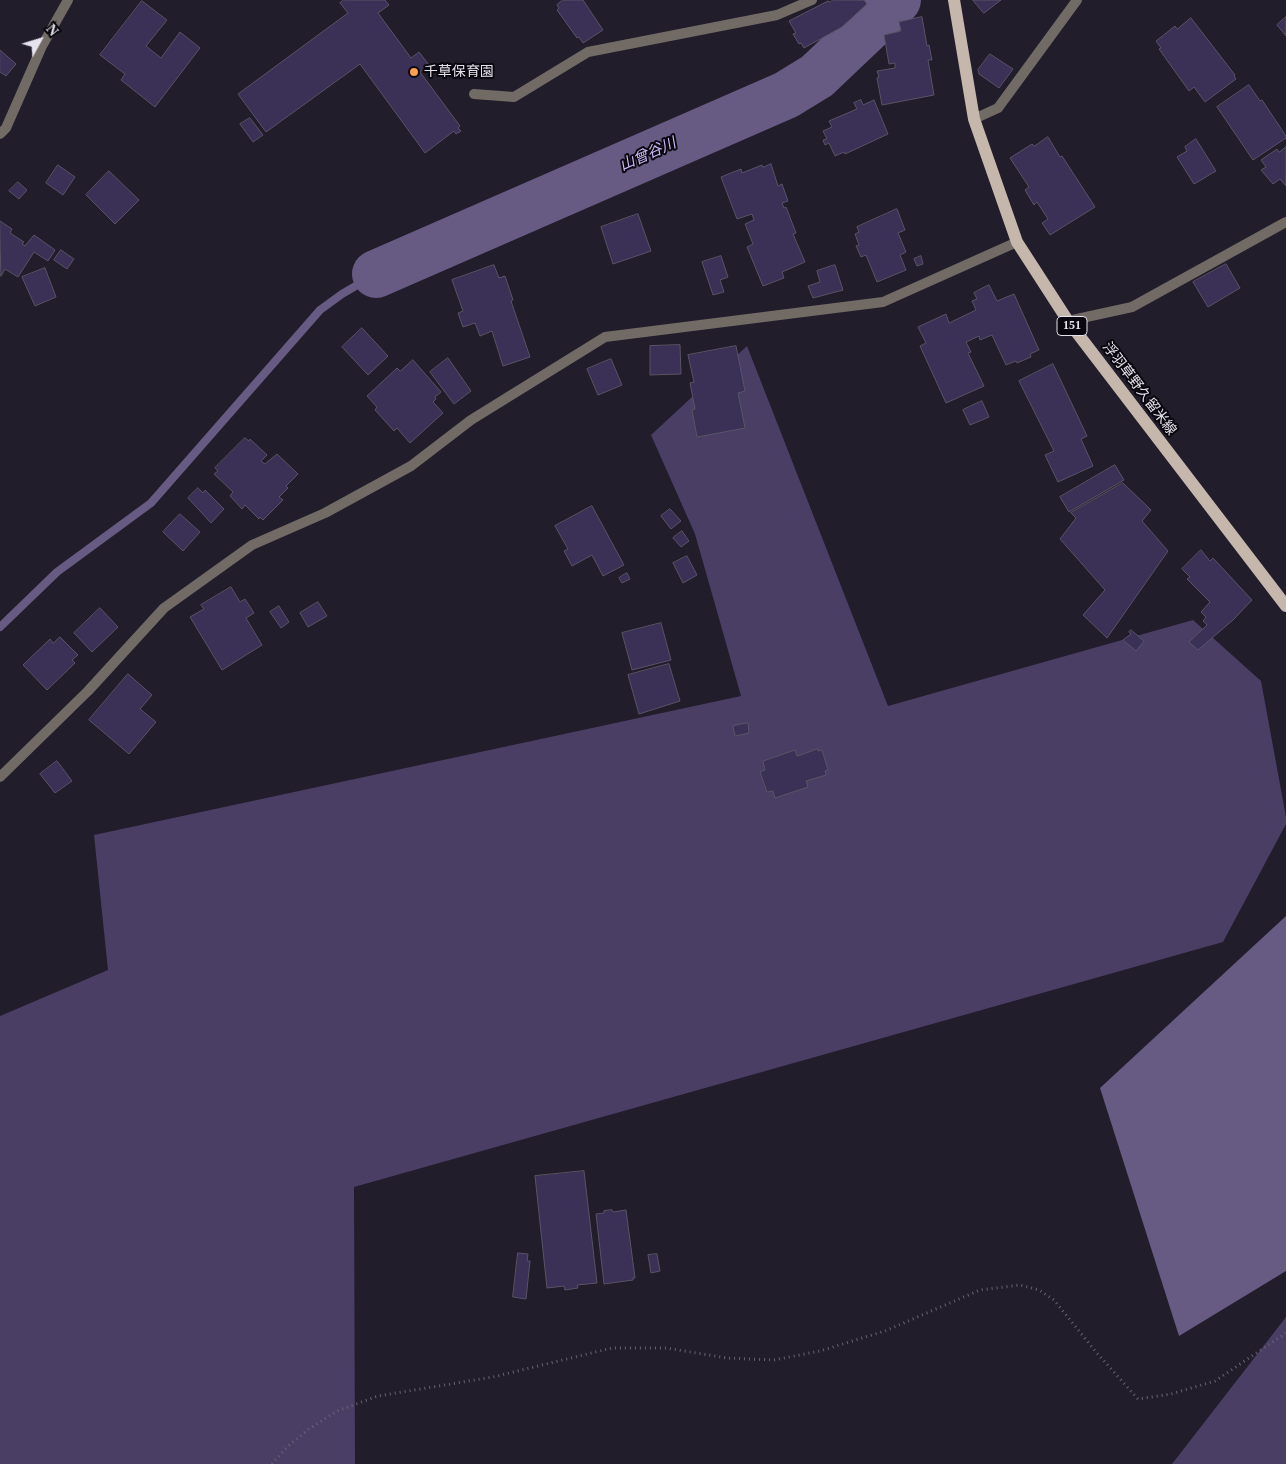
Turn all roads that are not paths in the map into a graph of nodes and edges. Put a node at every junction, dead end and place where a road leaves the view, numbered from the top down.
1 (68, 0) edge
2 (812, 0) edge
3 (954, 0) edge
4 (1078, 0) edge
5 (474, 94) dead end
6 (974, 119) junction
7 (0, 134) edge
8 (1286, 222) edge
9 (1017, 242) junction
10 (1068, 321) junction
11 (1286, 606) edge
12 (0, 777) edge

1 - 7 street
2 - 5 street
3 - 6 main road, 浮羽草野久留米線 / 151
4 - 6 street
6 - 9 main road, 浮羽草野久留米線 / 151
8 - 10 street
9 - 10 main road, 浮羽草野久留米線 / 151
9 - 12 street
10 - 11 main road, 浮羽草野久留米線 / 151

